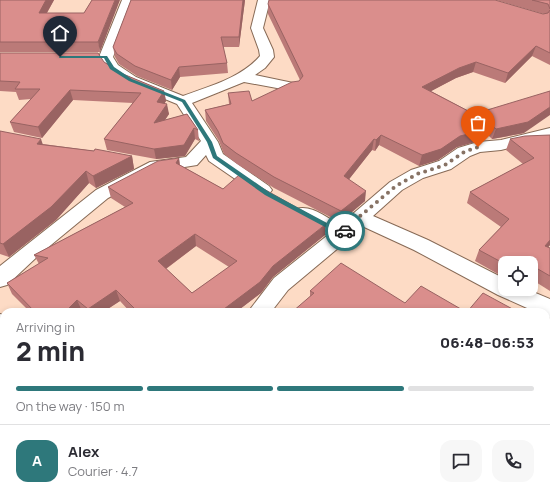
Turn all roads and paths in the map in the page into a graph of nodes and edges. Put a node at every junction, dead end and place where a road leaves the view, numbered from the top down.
1 (128, 0) edge
2 (264, 0) edge
3 (90, 57) edge
4 (106, 57) junction
5 (242, 77) junction
6 (293, 87) edge
7 (183, 101) junction
8 (550, 133) edge
9 (212, 150) junction
10 (133, 162) edge
11 (156, 166) junction
12 (359, 217) junction
13 (342, 234) junction
14 (0, 279) edge
15 (498, 285) edge
16 (521, 296) edge
17 (262, 308) edge
18 (548, 308) edge

1 - 4 street
2 - 5 street
3 - 4 street
4 - 7 street
5 - 6 street
5 - 7 street
7 - 9 street
8 - 12 street
9 - 11 street
9 - 13 street
10 - 11 street
11 - 14 street
12 - 13 street
12 - 15 street
13 - 17 street
16 - 18 street

